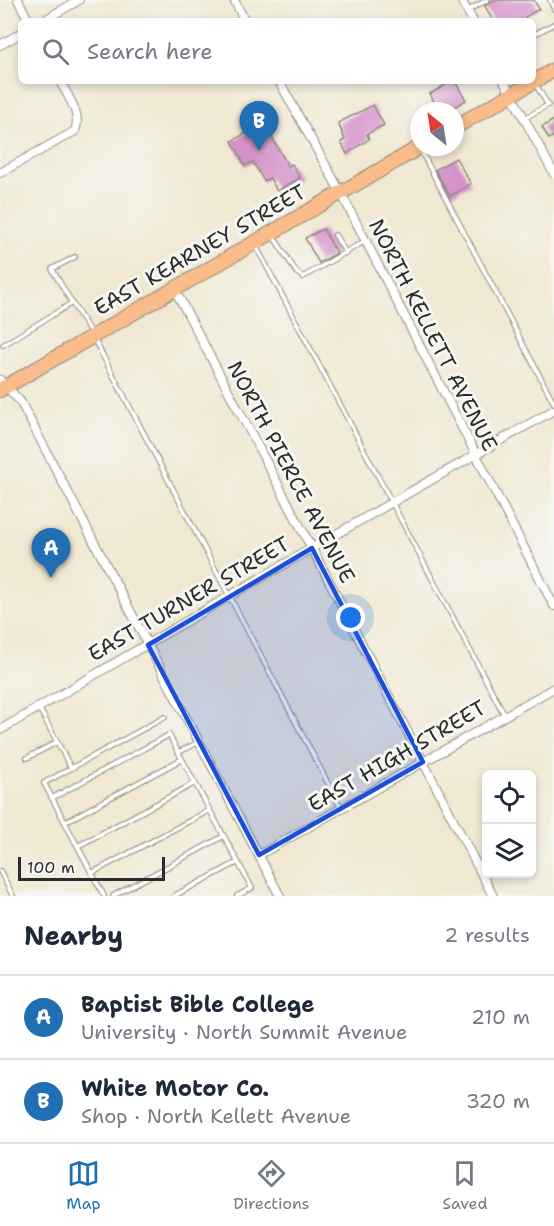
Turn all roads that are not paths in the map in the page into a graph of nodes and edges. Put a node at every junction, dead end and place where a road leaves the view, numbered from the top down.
1 (18, 0) edge
2 (79, 0) edge
3 (234, 0) edge
4 (461, 0) edge
5 (487, 0) edge
6 (550, 0) edge
7 (554, 9) edge
8 (467, 11) junction
9 (27, 18) edge
10 (47, 18) edge
11 (243, 18) edge
12 (470, 18) edge
13 (554, 24) edge
14 (536, 33) edge
15 (18, 35) edge
16 (0, 45) edge
17 (554, 70) edge
18 (536, 80) edge
19 (62, 84) edge
20 (281, 84) edge
21 (506, 84) edge
22 (529, 84) edge
23 (536, 84) edge
24 (511, 94) junction
25 (524, 118) junction
26 (464, 122) edge
27 (410, 153) edge
28 (425, 156) edge
29 (0, 173) edge
30 (554, 174) edge
31 (341, 193) junction
32 (271, 233) junction
33 (335, 235) dead end
34 (365, 241) junction
35 (254, 242) junction
36 (346, 253) junction
37 (75, 257) dead end
38 (174, 288) junction
39 (72, 303) junction
40 (92, 336) junction
41 (3, 345) dead end
42 (2, 385) edge
43 (554, 403) edge
44 (554, 410) edge
45 (474, 455) junction
46 (391, 503) junction
47 (312, 548) junction
48 (229, 597) junction
49 (554, 606) edge
50 (148, 645) junction
51 (554, 688) edge
52 (39, 708) junction
53 (505, 716) junction
54 (165, 717) dead end
55 (0, 730) edge
56 (57, 742) junction
57 (199, 742) junction
58 (178, 752) junction
59 (27, 758) dead end
60 (182, 759) junction
61 (423, 762) junction
62 (71, 768) junction
63 (195, 783) junction
64 (52, 798) junction
65 (341, 808) junction
66 (210, 810) junction
67 (65, 822) junction
68 (224, 836) junction
69 (78, 846) junction
70 (259, 855) junction
71 (237, 862) junction
72 (0, 871) edge
73 (92, 873) junction
74 (13, 896) edge
75 (104, 896) edge
76 (113, 896) edge
77 (174, 896) edge
78 (237, 896) edge
79 (280, 896) edge
80 (492, 896) edge

1 - 9 street
2 - 10 street
3 - 11 street
4 - 8 street
5 - 8 lane
6 - 7 lane
8 - 12 street
13 - 14 lane
15 - 16 street
17 - 18 main road
19 - 29 street
20 - 31 street, NORTH KELLETT AVENUE
21 - 24 street
22 - 24 main road
23 - 25 lane
24 - 25 street
24 - 26 main road
25 - 30 street
27 - 31 main road, EAST KEARNEY STREET
28 - 43 lane
31 - 32 main road, EAST KEARNEY STREET
31 - 34 street, NORTH KELLETT AVENUE
32 - 35 main road, EAST KEARNEY STREET
32 - 36 lane
33 - 36 lane
34 - 36 lane
34 - 45 street, NORTH KELLETT AVENUE
35 - 38 main road, EAST KEARNEY STREET
35 - 46 lane
37 - 39 lane
38 - 40 main road, EAST KEARNEY STREET
38 - 47 street, NORTH PIERCE AVENUE
39 - 40 lane
39 - 41 lane
40 - 42 main road, EAST KEARNEY STREET
40 - 48 lane
42 - 50 street
44 - 45 street, EAST TURNER STREET
45 - 46 street, EAST TURNER STREET
45 - 49 street, NORTH KELLETT AVENUE
46 - 47 street, EAST TURNER STREET
46 - 53 lane
47 - 48 street, EAST TURNER STREET
47 - 61 street, NORTH PIERCE AVENUE
48 - 50 street, EAST TURNER STREET
48 - 65 lane
50 - 52 street, EAST TURNER STREET
50 - 57 street
51 - 53 street, EAST HIGH STREET
52 - 55 street, EAST TURNER STREET
52 - 56 lane
53 - 61 street, EAST HIGH STREET
54 - 62 lane
56 - 59 lane
56 - 62 lane
57 - 58 lane
57 - 70 street
58 - 60 lane
58 - 64 lane
60 - 63 lane
60 - 67 lane
61 - 65 street, EAST HIGH STREET
61 - 80 street, NORTH PIERCE AVENUE
62 - 64 lane
63 - 66 lane
63 - 69 lane
64 - 67 lane
65 - 70 street, EAST HIGH STREET
66 - 68 lane
66 - 73 lane
67 - 69 lane
68 - 71 lane
68 - 76 lane
69 - 73 lane
70 - 79 street
71 - 77 lane
71 - 78 lane
72 - 74 lane
73 - 75 lane

